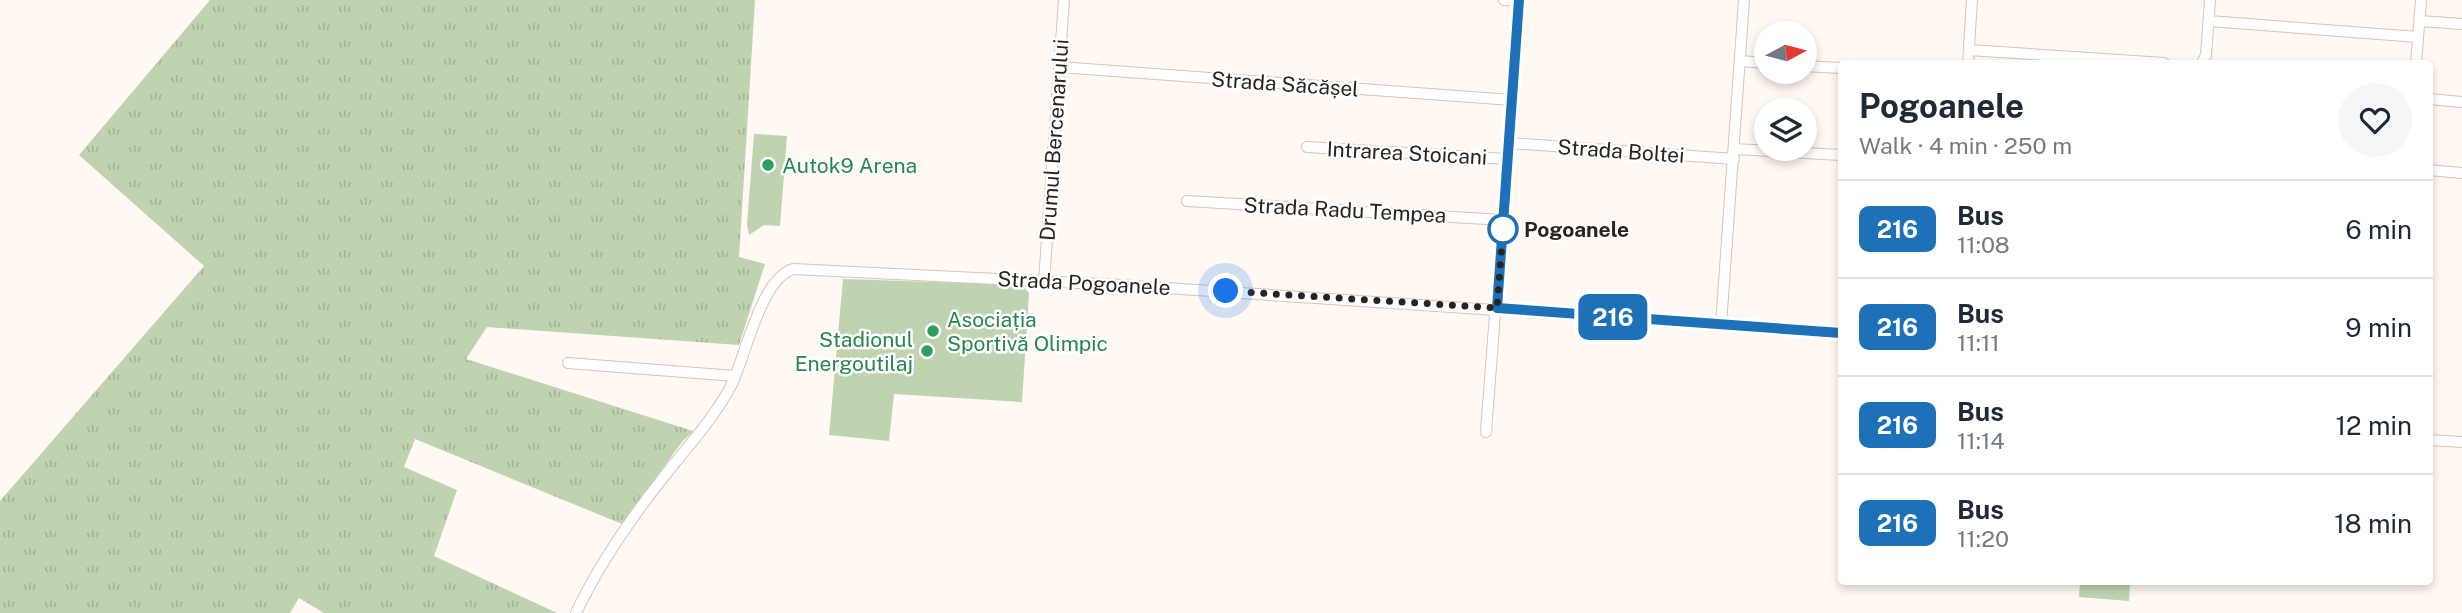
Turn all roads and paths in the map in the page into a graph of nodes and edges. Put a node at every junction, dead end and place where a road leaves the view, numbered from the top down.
1 (1064, 0) edge
2 (1504, 0) edge
3 (1744, 0) edge
4 (1972, 0) edge
5 (2210, 0) edge
6 (2421, 0) edge
7 (1519, 1) edge
8 (2208, 21) junction
9 (2420, 21) junction
10 (2462, 24) edge
11 (2418, 37) junction
12 (1969, 50) junction
13 (1968, 60) edge
14 (2119, 60) edge
15 (2204, 60) edge
16 (2416, 60) edge
17 (1740, 61) junction
18 (1754, 62) edge
19 (1059, 67) junction
20 (1817, 67) edge
21 (1838, 68) edge
22 (2433, 99) edge
23 (1512, 100) junction
24 (2462, 102) edge
25 (1508, 143) junction
26 (1307, 147) dead end
27 (1734, 154) junction
28 (1838, 155) edge
29 (1507, 159) junction
30 (2433, 170) edge
31 (2462, 173) edge
32 (1187, 201) dead end
33 (1503, 219) junction
34 (1044, 281) junction
35 (1497, 308) junction
36 (1721, 326) junction
37 (1838, 333) edge
38 (568, 363) dead end
39 (735, 376) junction
40 (1486, 432) dead end
41 (2433, 440) edge
42 (2462, 442) edge
43 (576, 613) edge

1 - 19 street, Drumul Bercenarului
2 - 7 street
3 - 17 street
4 - 12 street
5 - 8 street
6 - 9 street
7 - 23 street
8 - 11 street
8 - 15 street
9 - 10 street
9 - 11 street
11 - 16 street
12 - 13 street
12 - 14 street
17 - 18 street
17 - 27 street
19 - 23 street, Strada Săcășel
19 - 34 street, Drumul Bercenarului
20 - 21 street
22 - 24 street
23 - 25 street
25 - 27 street, Strada Boltei
25 - 29 street
26 - 29 street, Intrarea Stoicani
27 - 28 street, Strada Boltei
27 - 36 street
29 - 33 street
30 - 31 street
32 - 33 street, Strada Radu Tempea
33 - 35 street
34 - 35 street, Strada Pogoanele
34 - 39 street, Strada Pogoanele
35 - 36 street, Strada Pogoanele
35 - 40 street
36 - 37 street, Strada Pogoanele
38 - 39 street
39 - 43 street
41 - 42 street

